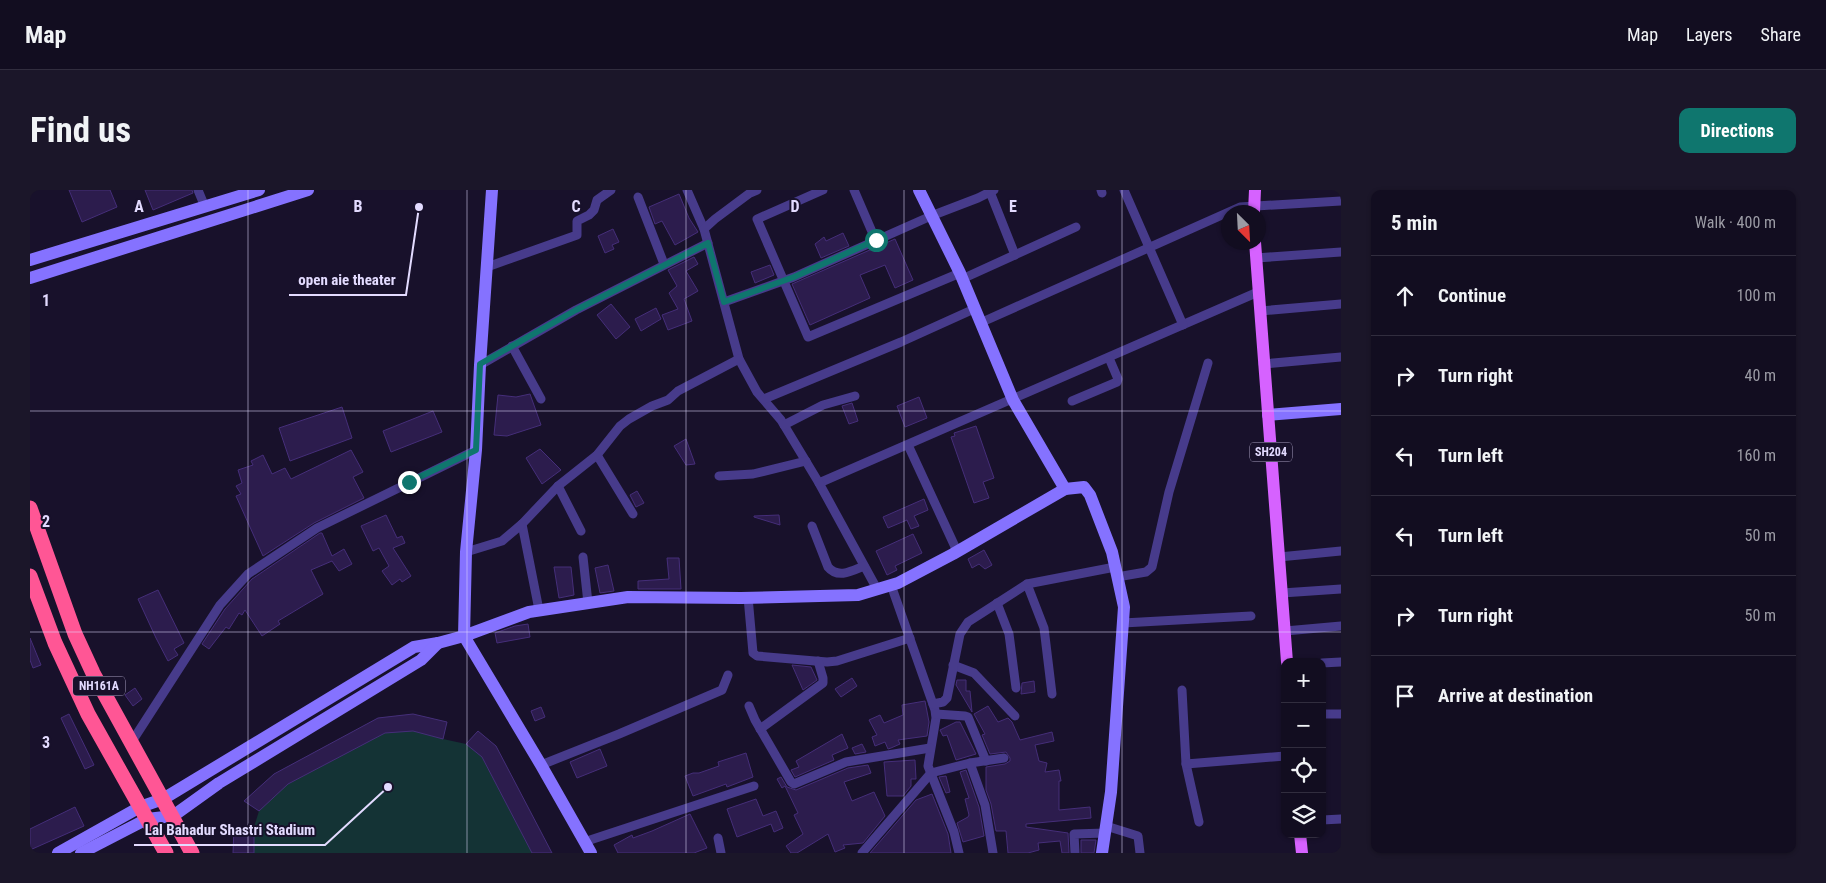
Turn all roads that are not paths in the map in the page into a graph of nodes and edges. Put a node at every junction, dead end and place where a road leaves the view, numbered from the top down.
1 (198, 190) edge
2 (259, 190) edge
3 (308, 190) edge
4 (492, 190) edge
5 (611, 190) edge
6 (687, 190) edge
7 (757, 190) edge
8 (823, 190) edge
9 (854, 190) edge
10 (919, 190) edge
11 (1124, 190) edge
12 (1256, 190) edge
13 (992, 191) edge
14 (638, 197) dead end
15 (1341, 201) edge
16 (1254, 205) edge
17 (204, 207) junction
18 (1266, 208) edge
19 (1221, 215) edge
20 (931, 216) junction
21 (1076, 227) dead end
22 (704, 229) junction
23 (876, 240) junction
24 (708, 243) junction
25 (1148, 248) junction
26 (1256, 250) edge
27 (1341, 252) edge
28 (1015, 255) junction
29 (1256, 258) junction
30 (30, 260) edge
31 (664, 264) junction
32 (487, 267) junction
33 (961, 276) junction
34 (30, 278) edge
35 (785, 280) junction
36 (1258, 292) junction
37 (724, 302) junction
38 (1341, 304) edge
39 (974, 309) junction
40 (1260, 311) junction
41 (980, 323) junction
42 (1183, 326) junction
43 (512, 346) junction
44 (1341, 357) edge
45 (739, 358) junction
46 (1109, 358) junction
47 (1208, 363) dead end
48 (480, 364) junction
49 (1264, 364) junction
50 (855, 396) dead end
51 (541, 399) dead end
52 (764, 399) junction
53 (1013, 400) junction
54 (1072, 401) dead end
55 (1341, 409) edge
56 (1268, 415) junction
57 (784, 425) junction
58 (908, 445) junction
59 (476, 450) junction
60 (597, 455) junction
61 (806, 461) junction
62 (719, 476) dead end
63 (819, 483) junction
64 (558, 486) junction
65 (1065, 489) junction
66 (30, 508) edge
67 (633, 514) dead end
68 (522, 524) junction
69 (812, 526) dead end
70 (581, 531) dead end
71 (957, 551) junction
72 (1341, 551) edge
73 (466, 552) junction
74 (583, 557) dead end
75 (1279, 557) junction
76 (864, 566) junction
77 (1116, 572) junction
78 (30, 576) edge
79 (1027, 584) junction
80 (891, 585) junction
81 (877, 589) junction
82 (1341, 589) edge
83 (1282, 592) junction
84 (748, 597) junction
85 (588, 603) junction
86 (997, 603) junction
87 (539, 610) junction
88 (1251, 616) dead end
89 (1123, 624) junction
90 (1341, 626) edge
91 (1285, 631) junction
92 (464, 636) junction
93 (910, 638) junction
94 (438, 643) junction
95 (1287, 658) edge
96 (818, 661) junction
97 (1341, 662) edge
98 (1326, 663) edge
99 (954, 666) junction
100 (728, 675) dead end
101 (1016, 688) dead end
102 (1182, 690) dead end
103 (1052, 694) dead end
104 (933, 704) junction
105 (749, 706) dead end
106 (936, 714) junction
107 (1326, 714) edge
108 (1341, 714) edge
109 (1015, 716) dead end
110 (280, 728) junction
111 (760, 729) junction
112 (288, 740) junction
113 (131, 743) junction
114 (930, 748) junction
115 (1281, 756) edge
116 (1004, 758) dead end
117 (986, 761) junction
118 (970, 763) junction
119 (1186, 764) junction
120 (541, 765) junction
121 (930, 773) junction
122 (754, 786) dead end
123 (163, 798) junction
124 (143, 813) junction
125 (173, 816) junction
126 (1341, 819) edge
127 (1326, 820) edge
128 (1199, 822) dead end
129 (1105, 829) junction
130 (718, 838) dead end
131 (1300, 838) edge
132 (584, 842) junction
133 (58, 853) edge
134 (81, 853) edge
135 (166, 853) edge
136 (192, 853) edge
137 (591, 853) edge
138 (721, 853) edge
139 (862, 853) edge
140 (959, 853) edge
141 (993, 853) edge
142 (1075, 853) edge
143 (1102, 853) edge
144 (1140, 853) edge
145 (1302, 853) edge

1 - 17 street
2 - 17 main road
3 - 34 main road
4 - 32 main road
5 - 32 street
6 - 22 street
7 - 22 street
8 - 35 street
9 - 23 street
10 - 20 main road
11 - 25 street
12 - 16 main road
13 - 20 street
13 - 28 street
14 - 31 street
15 - 18 street
17 - 30 main road
19 - 25 street
20 - 23 street
20 - 33 main road
21 - 28 street
22 - 24 street
23 - 35 street
24 - 31 street
24 - 37 street
25 - 41 street
25 - 42 street
26 - 29 main road, SH204
27 - 29 street
28 - 33 street
29 - 36 main road, SH204
31 - 43 street
32 - 48 main road
33 - 35 street
33 - 39 main road
35 - 37 street
36 - 40 main road, SH204
36 - 42 street
37 - 45 street
38 - 40 street
39 - 41 main road
39 - 52 street
40 - 49 main road, SH204
41 - 53 main road
42 - 46 street
43 - 48 street
43 - 51 street
44 - 49 street
45 - 52 street
45 - 60 street
46 - 53 street
46 - 54 street
47 - 77 street
48 - 59 main road
49 - 56 main road, SH204
50 - 57 street
52 - 57 street
53 - 58 street
53 - 65 main road
55 - 56 main road
56 - 75 main road, SH204
57 - 61 street
58 - 63 street
58 - 71 street
59 - 73 main road
59 - 113 street
60 - 64 street
60 - 67 street
61 - 62 street
61 - 63 street
63 - 76 street
64 - 68 street
64 - 70 street
65 - 71 main road
65 - 77 main road
66 - 113 highway, NH161A
68 - 73 street
68 - 87 street
69 - 76 street
71 - 80 main road
72 - 75 street
73 - 92 main road
74 - 85 street
75 - 83 main road, SH204
76 - 81 street
77 - 79 street
77 - 89 main road
78 - 124 highway, NH161A
79 - 86 street
79 - 103 street
80 - 81 main road
80 - 93 street
81 - 84 main road
82 - 83 street
83 - 91 main road, SH204
84 - 85 main road
84 - 96 street
85 - 87 main road
86 - 99 street
86 - 101 street
87 - 92 main road
88 - 89 street
89 - 129 main road
90 - 91 street
91 - 95 main road, SH204
92 - 94 main road
92 - 120 main road
93 - 96 street
93 - 104 street
94 - 110 main road
94 - 112 main road
96 - 111 street
97 - 98 street
99 - 104 street
99 - 109 street
100 - 120 street
102 - 119 street
104 - 106 street
105 - 111 street
106 - 114 street
106 - 117 street
107 - 108 street
110 - 112 main road
110 - 123 main road
111 - 114 street
112 - 125 main road
113 - 123 highway, NH161A
114 - 121 street
115 - 119 street
116 - 117 street
117 - 118 street
118 - 121 street
118 - 141 street
119 - 128 street
120 - 132 main road
121 - 139 street
121 - 140 street
122 - 132 street
123 - 124 main road
123 - 125 highway, NH161A
124 - 125 main road
124 - 133 main road
124 - 134 main road
124 - 135 highway, NH161A
125 - 136 highway, NH161A
126 - 127 street
129 - 142 street
129 - 143 main road
129 - 144 street
130 - 138 street
131 - 145 main road
132 - 137 main road

